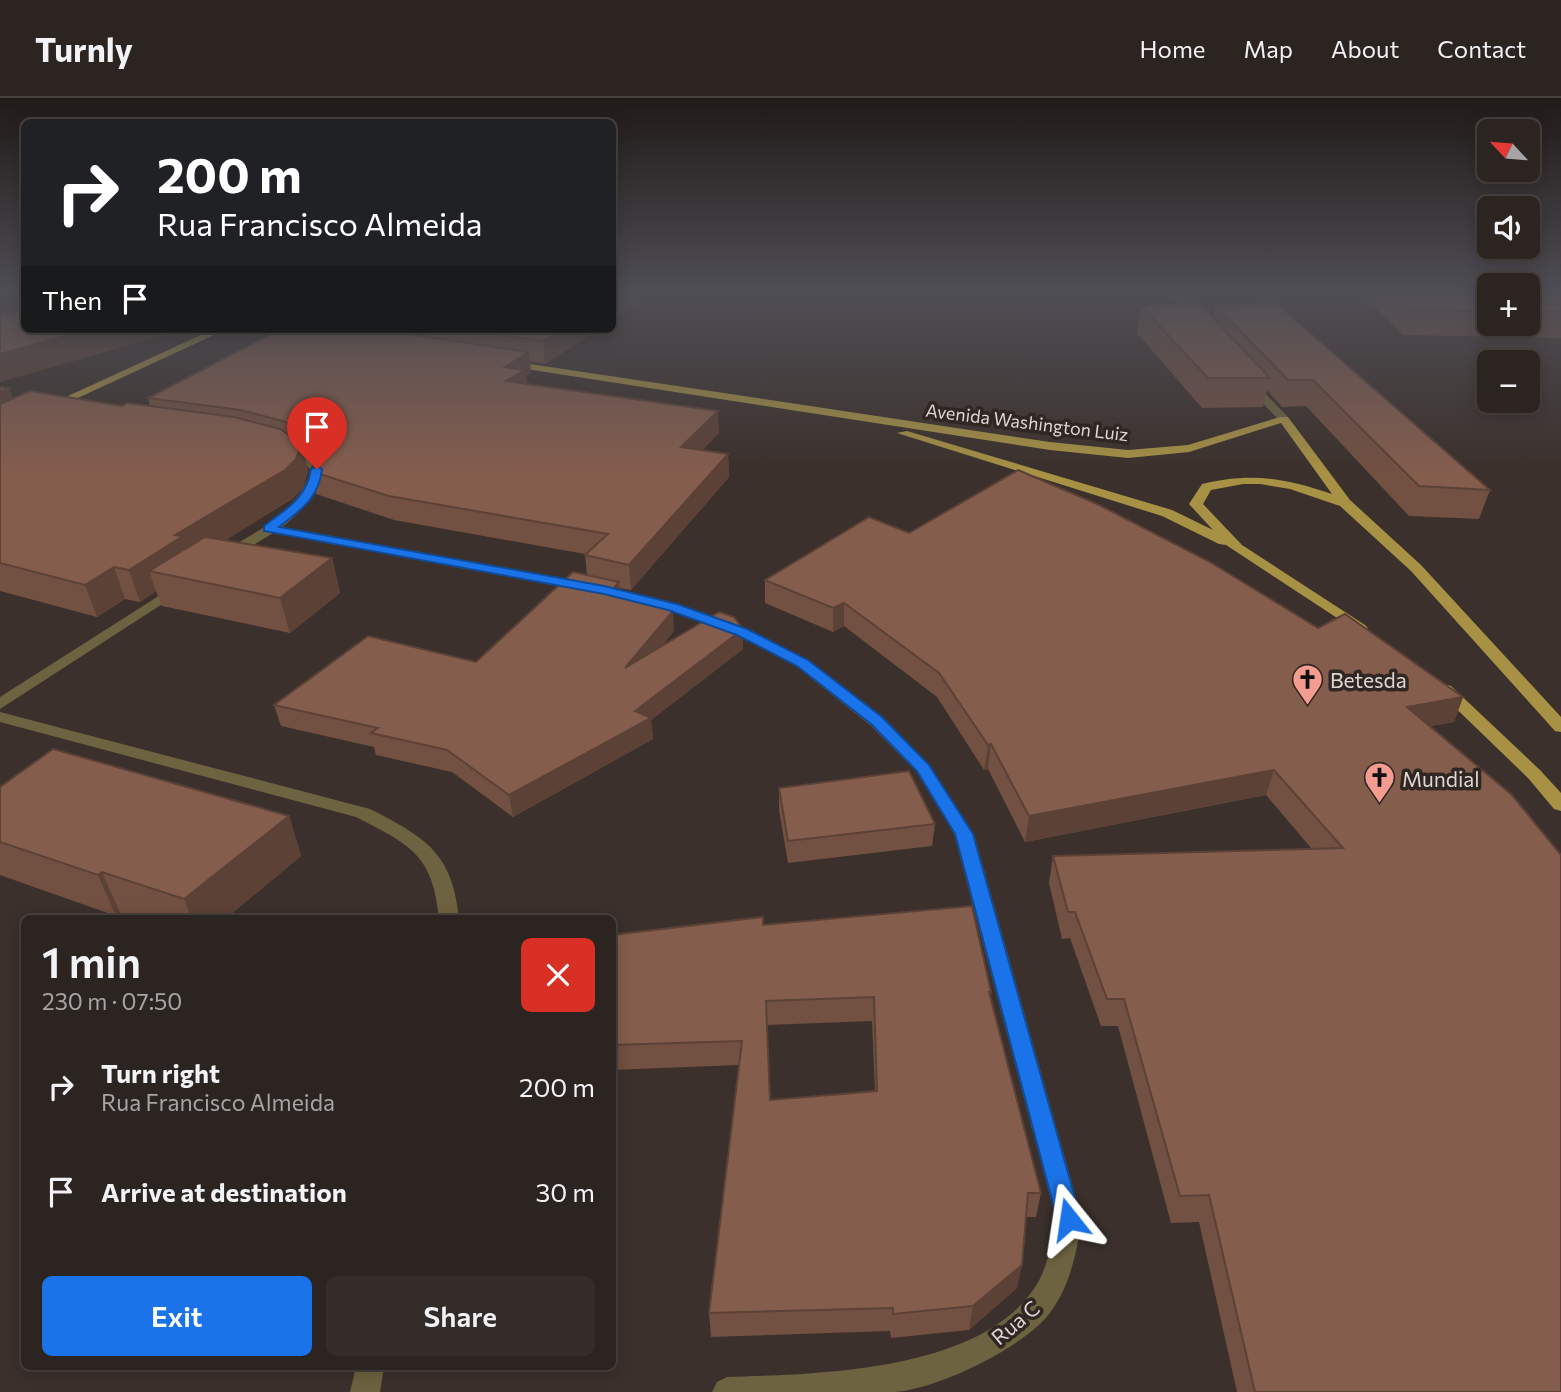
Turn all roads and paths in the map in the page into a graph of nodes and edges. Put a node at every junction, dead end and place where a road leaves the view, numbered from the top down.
1 (173, 351) edge
2 (504, 364) edge
3 (1239, 372) edge
4 (41, 411) joint
5 (68, 415) edge
6 (846, 416) junction
7 (1284, 419) junction
8 (1004, 439) junction
9 (270, 444) edge
10 (1027, 470) junction
11 (1345, 503) junction
12 (268, 528) junction
13 (1237, 548) junction
14 (210, 566) edge
15 (187, 582) edge
16 (1369, 634) edge
17 (1430, 678) edge
18 (0, 704) edge
19 (0, 718) edge
20 (1561, 727) edge
21 (1561, 805) edge
22 (449, 915) edge
23 (369, 1370) edge
24 (365, 1392) edge
25 (727, 1392) edge

1 - 4 main road
2 - 6 main road, Avenida Washington Luiz
3 - 7 street
4 - 5 street
6 - 8 main road, Avenida Washington Luiz
6 - 10 main road, Avenida Washington Luiz
7 - 8 main road, Avenida Washington Luiz
7 - 11 main road
8 - 10 main road
9 - 12 street
10 - 13 main road, Avenida Washington Luiz
11 - 13 main road
11 - 20 main road
12 - 14 street
12 - 25 street, Rua C
13 - 16 main road
15 - 18 street
17 - 21 main road
19 - 22 street
23 - 24 street

